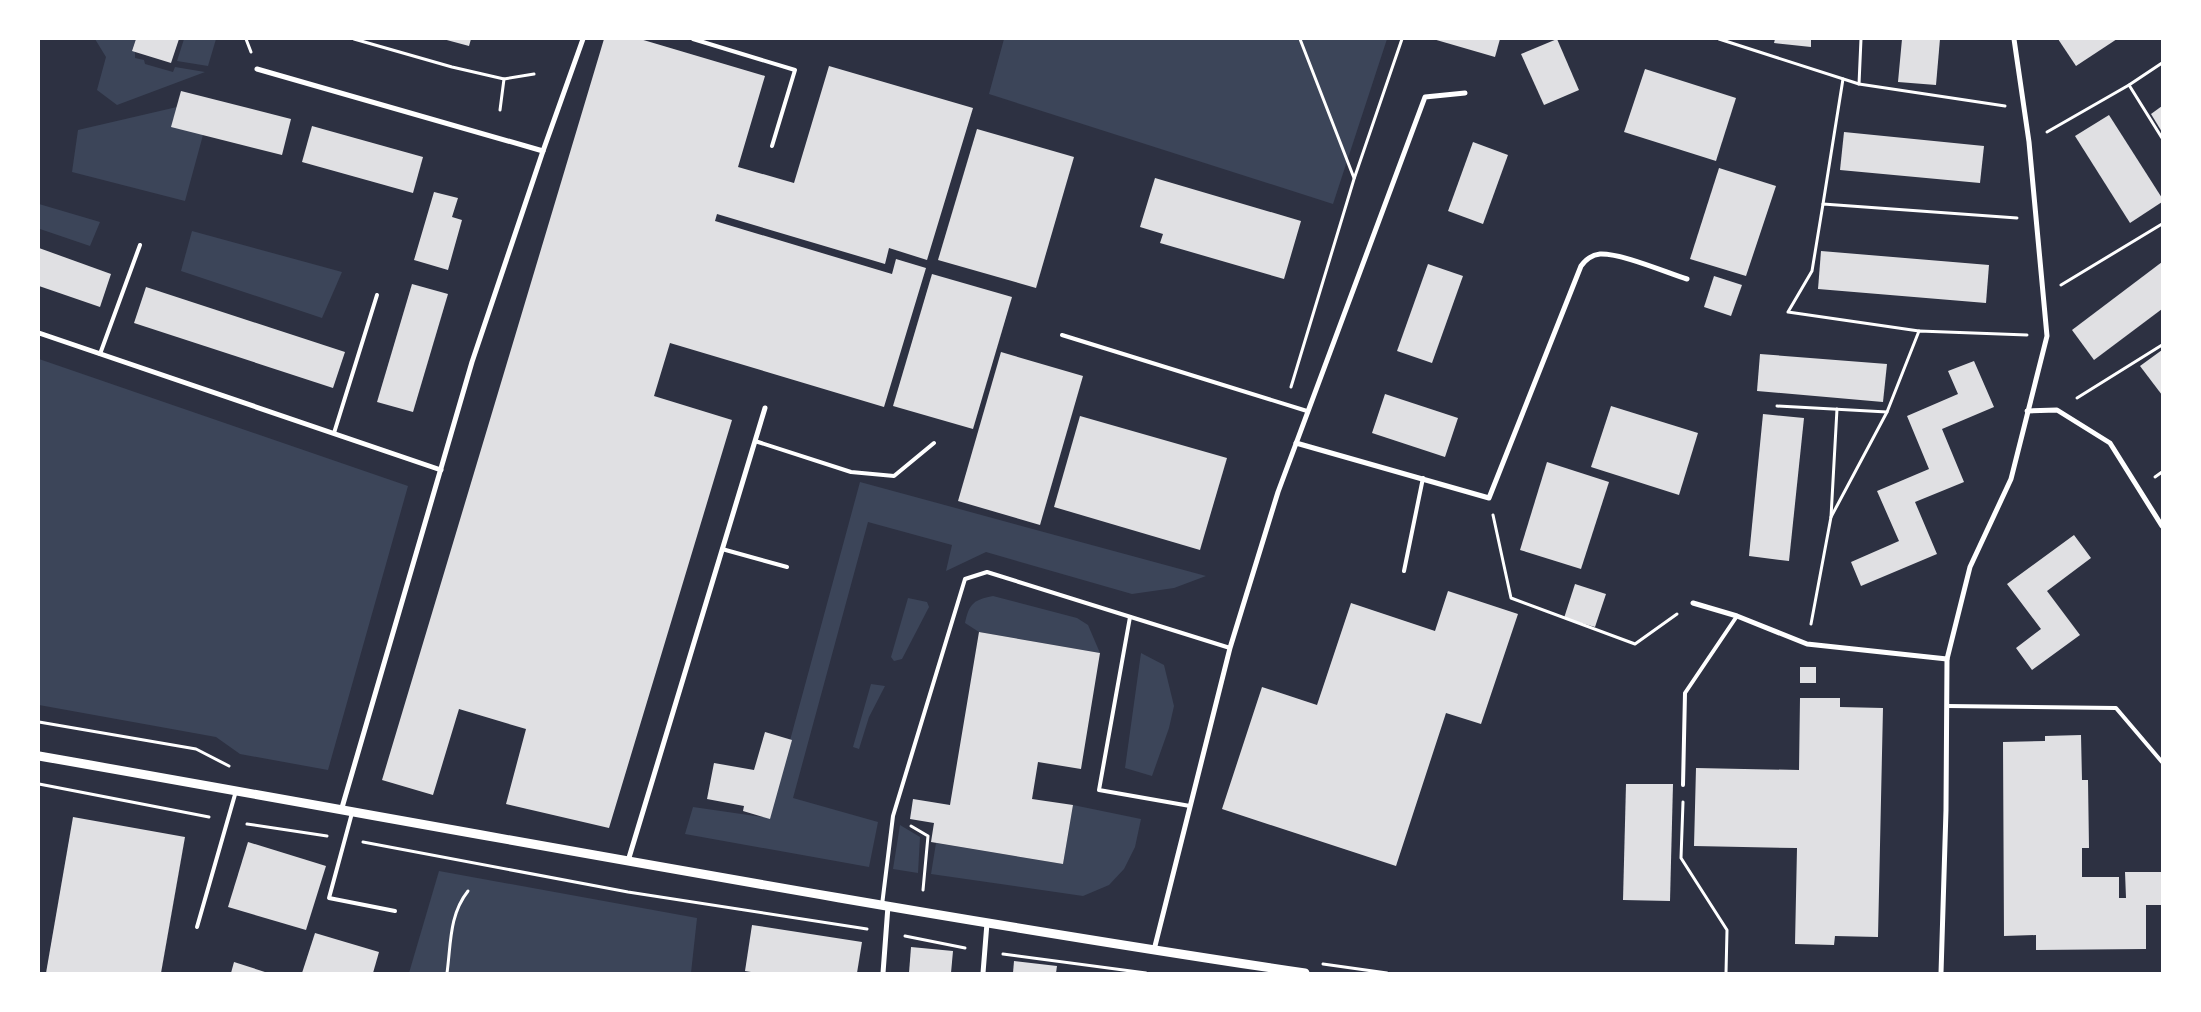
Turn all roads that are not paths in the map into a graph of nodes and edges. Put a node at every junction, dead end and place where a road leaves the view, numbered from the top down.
1 (583, 39) edge
2 (693, 39) edge
3 (2014, 39) edge
4 (257, 69) dead end
5 (1464, 93) dead end
6 (772, 146) dead end
7 (543, 151) junction
8 (140, 245) dead end
9 (1686, 279) dead end
10 (377, 295) dead end
11 (39, 333) edge
12 (1062, 335) dead end
13 (100, 354) junction
14 (765, 408) dead end
15 (1307, 411) junction
16 (2027, 411) junction
17 (334, 434) junction
18 (755, 441) junction
19 (934, 443) dead end
20 (1296, 443) junction
21 (441, 470) junction
22 (1423, 478) junction
23 (2162, 526) edge
24 (722, 549) junction
25 (787, 567) dead end
26 (1404, 571) dead end
27 (1693, 603) road end
28 (1737, 616) junction
29 (1130, 617) junction
30 (1230, 648) junction
31 (1946, 659) junction
32 (1946, 706) junction
33 (39, 756) edge
34 (2162, 762) edge
35 (1683, 785) road end
36 (236, 791) junction
37 (1190, 806) junction
38 (341, 811) junction
39 (352, 813) junction
40 (628, 862) junction
41 (885, 906) junction
42 (395, 912) dead end
43 (987, 923) junction
44 (197, 928) dead end
45 (1153, 951) junction
46 (883, 973) edge
47 (983, 973) edge
48 (1305, 973) edge
49 (1941, 973) edge

1 - 7 street
2 - 6 lane
3 - 16 street
4 - 7 street
5 - 15 street
7 - 21 street
8 - 13 lane
9 - 22 street
10 - 17 lane
11 - 13 street
12 - 15 lane
13 - 17 street
14 - 18 street
15 - 20 street
16 - 23 street
16 - 31 street
17 - 21 street
18 - 19 lane
18 - 24 street
20 - 22 street
20 - 30 street
21 - 38 street
22 - 26 lane
24 - 25 lane
24 - 40 street
27 - 28 street
28 - 31 street
28 - 35 lane
29 - 30 lane
29 - 37 lane
29 - 41 lane
30 - 37 street
31 - 32 street
32 - 34 lane
32 - 49 street
33 - 36 street
36 - 38 street
36 - 44 lane
37 - 45 street
38 - 39 street
39 - 40 street
39 - 42 lane
40 - 41 street
41 - 43 street
41 - 46 street
43 - 45 street
43 - 47 street
45 - 48 street

